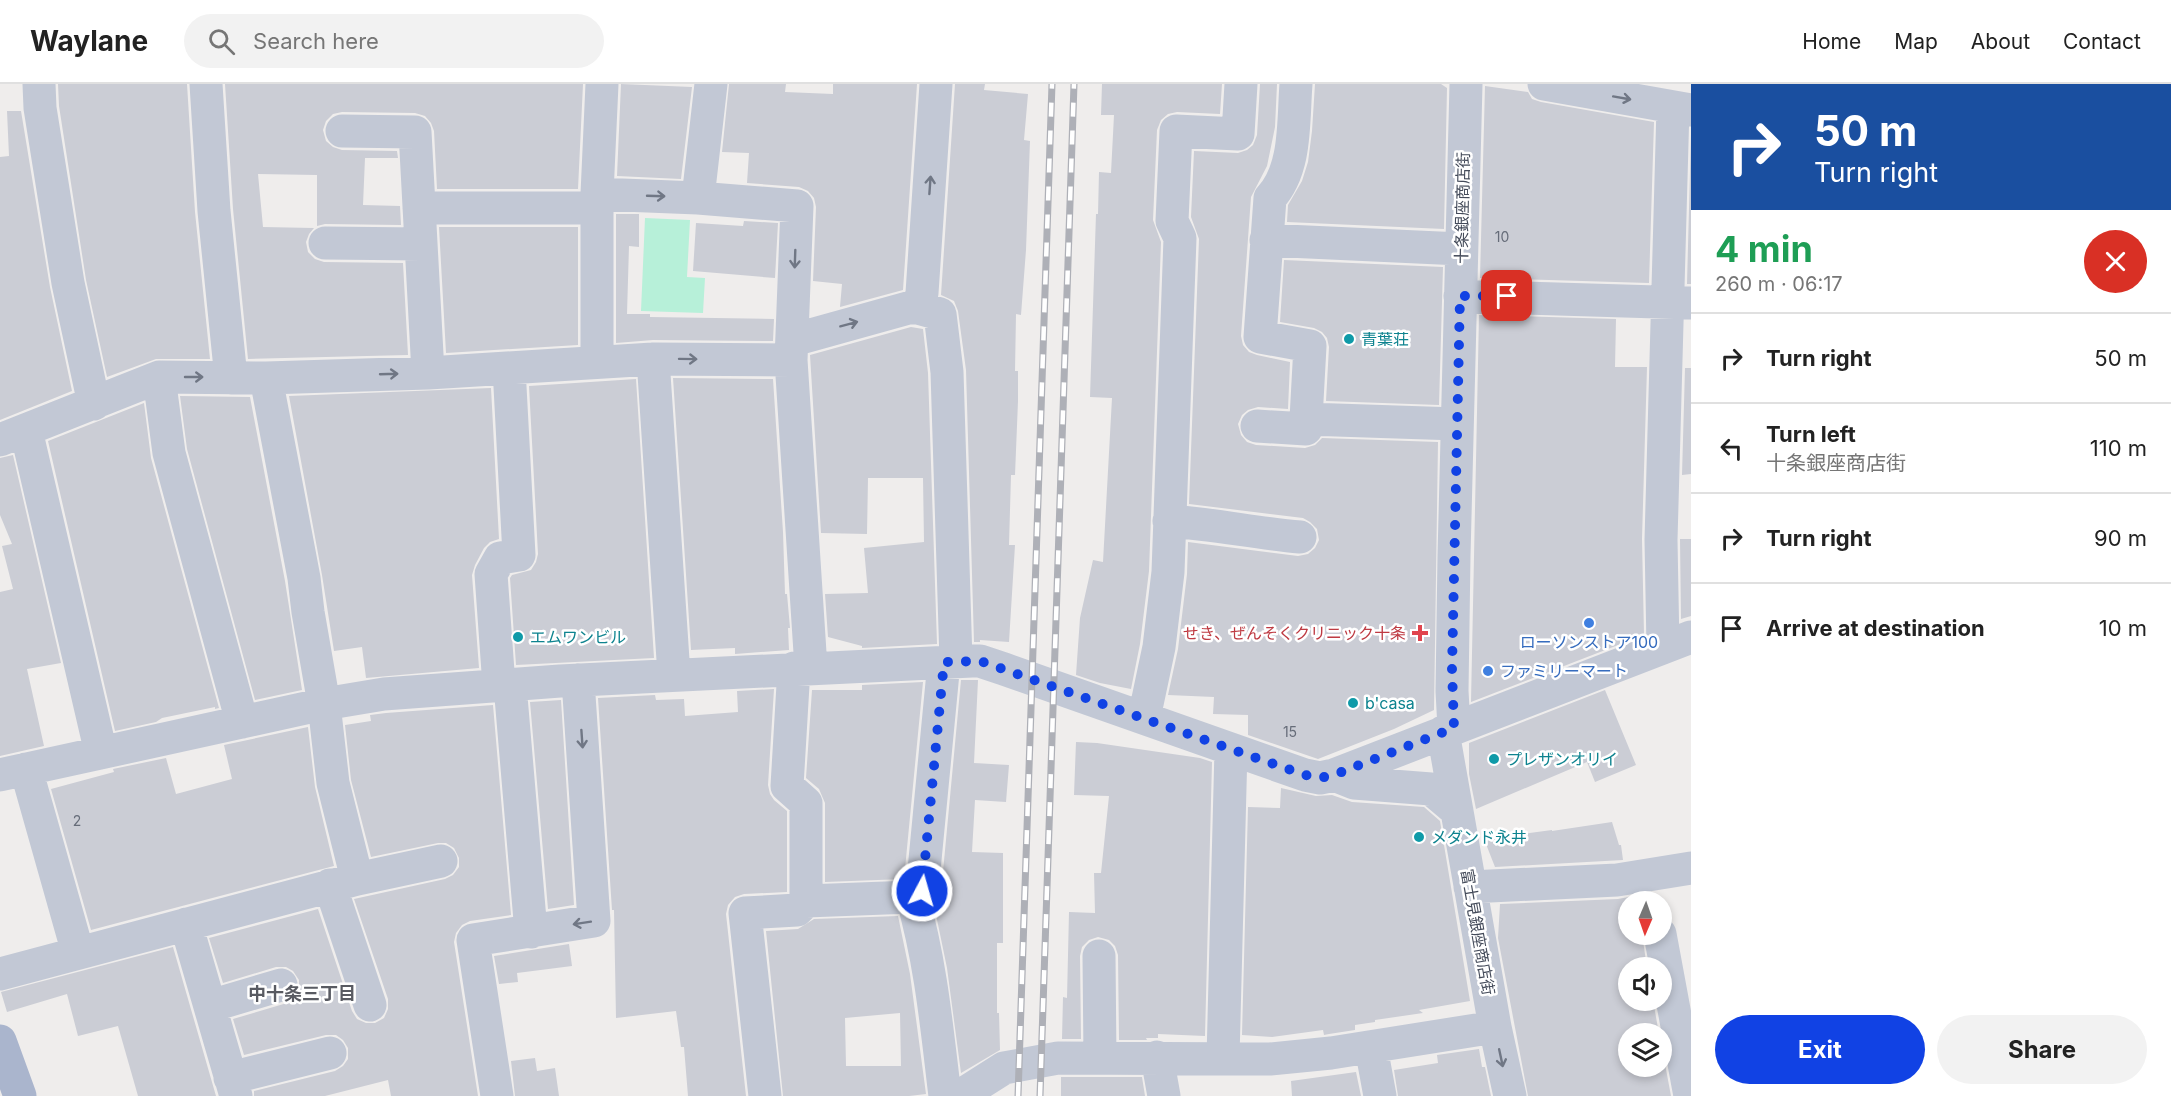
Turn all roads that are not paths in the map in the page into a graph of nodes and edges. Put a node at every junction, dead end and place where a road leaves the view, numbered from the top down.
1 (39, 84) edge
2 (206, 84) edge
3 (602, 84) edge
4 (711, 84) edge
5 (936, 84) edge
6 (1241, 84) edge
7 (1296, 84) edge
8 (1466, 84) edge
9 (1559, 85) edge
10 (1682, 108) edge
11 (342, 131) dead end
12 (698, 198) junction
13 (597, 201) junction
14 (419, 208) junction
15 (1266, 240) junction
16 (325, 243) dead end
17 (421, 244) junction
18 (1461, 249) junction
19 (1460, 296) junction
20 (1679, 303) edge
21 (918, 308) junction
22 (792, 350) junction
23 (653, 358) junction
24 (597, 362) junction
25 (509, 368) junction
26 (428, 373) junction
27 (159, 377) junction
28 (231, 378) junction
29 (266, 378) junction
30 (94, 404) junction
31 (1306, 419) junction
32 (1457, 424) junction
33 (1257, 426) dead end
34 (13, 435) edge
35 (1169, 521) junction
36 (1300, 537) dead end
37 (1677, 642) edge
38 (950, 662) junction
39 (802, 668) junction
40 (674, 675) junction
41 (578, 680) junction
42 (504, 685) junction
43 (324, 704) junction
44 (1144, 718) junction
45 (242, 722) junction
46 (1449, 730) junction
47 (1231, 749) junction
48 (101, 753) junction
49 (13, 772) edge
50 (1334, 775) junction
51 (1457, 811) junction
52 (441, 861) dead end
53 (1691, 868) edge
54 (344, 882) junction
55 (1470, 887) junction
56 (1651, 888) edge
57 (912, 897) junction
58 (806, 901) junction
59 (186, 924) junction
60 (531, 932) junction
61 (1662, 945) edge
62 (78, 953) junction
63 (1099, 956) dead end
64 (0, 974) edge
65 (281, 985) dead end
66 (370, 1005) dead end
67 (210, 1006) junction
68 (1495, 1027) junction
69 (0, 1041) edge
70 (1371, 1047) junction
71 (330, 1053) dead end
72 (1157, 1057) junction
73 (1100, 1058) junction
74 (1223, 1058) junction
75 (233, 1087) edge
76 (20, 1096) edge
77 (497, 1096) edge
78 (765, 1096) edge
79 (945, 1096) edge
80 (960, 1096) edge
81 (1164, 1096) edge
82 (1380, 1096) edge
83 (1510, 1096) edge
84 (1690, 1096) edge

1 - 30 street
2 - 28 street
3 - 13 street
4 - 12 street
21 -> 5 street
6 - 35 street
7 - 15 street
8 - 18 street, 十条銀座商店街
9 -> 10 street
10 - 20 street
11 - 14 street
13 -> 12 street
12 -> 22 street
13 - 14 street
13 - 24 street
14 - 17 street
15 - 18 street
15 - 31 street
16 - 17 street
17 - 26 street
18 - 19 street, 十条銀座商店街
19 - 20 street
19 - 32 street, 十条銀座商店街
20 - 37 street
22 -> 21 street
21 - 38 street
23 -> 22 street
22 - 39 street
23 - 24 street
23 - 40 street
24 - 25 street
25 - 26 street
25 - 42 street
29 -> 26 street
27 -> 28 street
27 - 30 street
27 - 45 street
28 - 29 street
29 - 43 street
30 - 34 street
31 - 32 street
31 - 33 street
32 - 46 street, 十条銀座商店街
34 - 48 street
35 - 36 street
35 - 44 street
37 - 46 street
38 - 39 street
38 - 44 street
38 - 57 street
39 - 40 street
39 - 58 street
40 - 41 street
41 - 42 street
41 -> 60 street
42 - 43 street
42 - 60 street
43 - 45 street
43 - 54 street
44 - 47 street
45 - 48 street
46 - 50 street
46 - 51 street, 富士見銀座商店街
47 - 50 street
47 - 74 street
48 - 49 street
49 - 62 street
50 - 51 street
51 - 55 street, 富士見銀座商店街
52 - 54 street
53 - 56 street
54 - 59 street
54 - 66 street
55 - 56 street
55 - 68 street, 富士見銀座商店街
57 - 58 street
57 - 79 street
58 - 78 street
59 - 62 street
59 - 67 street
60 - 77 street
61 - 84 street
62 - 64 street
63 - 73 street
65 - 67 street
67 - 75 street
68 - 70 street
68 -> 83 street, 富士見銀座商店街
69 - 76 main road
70 - 74 street
70 - 82 street
71 - 75 street
72 - 73 street
72 - 74 street
72 - 81 street
73 - 80 street

